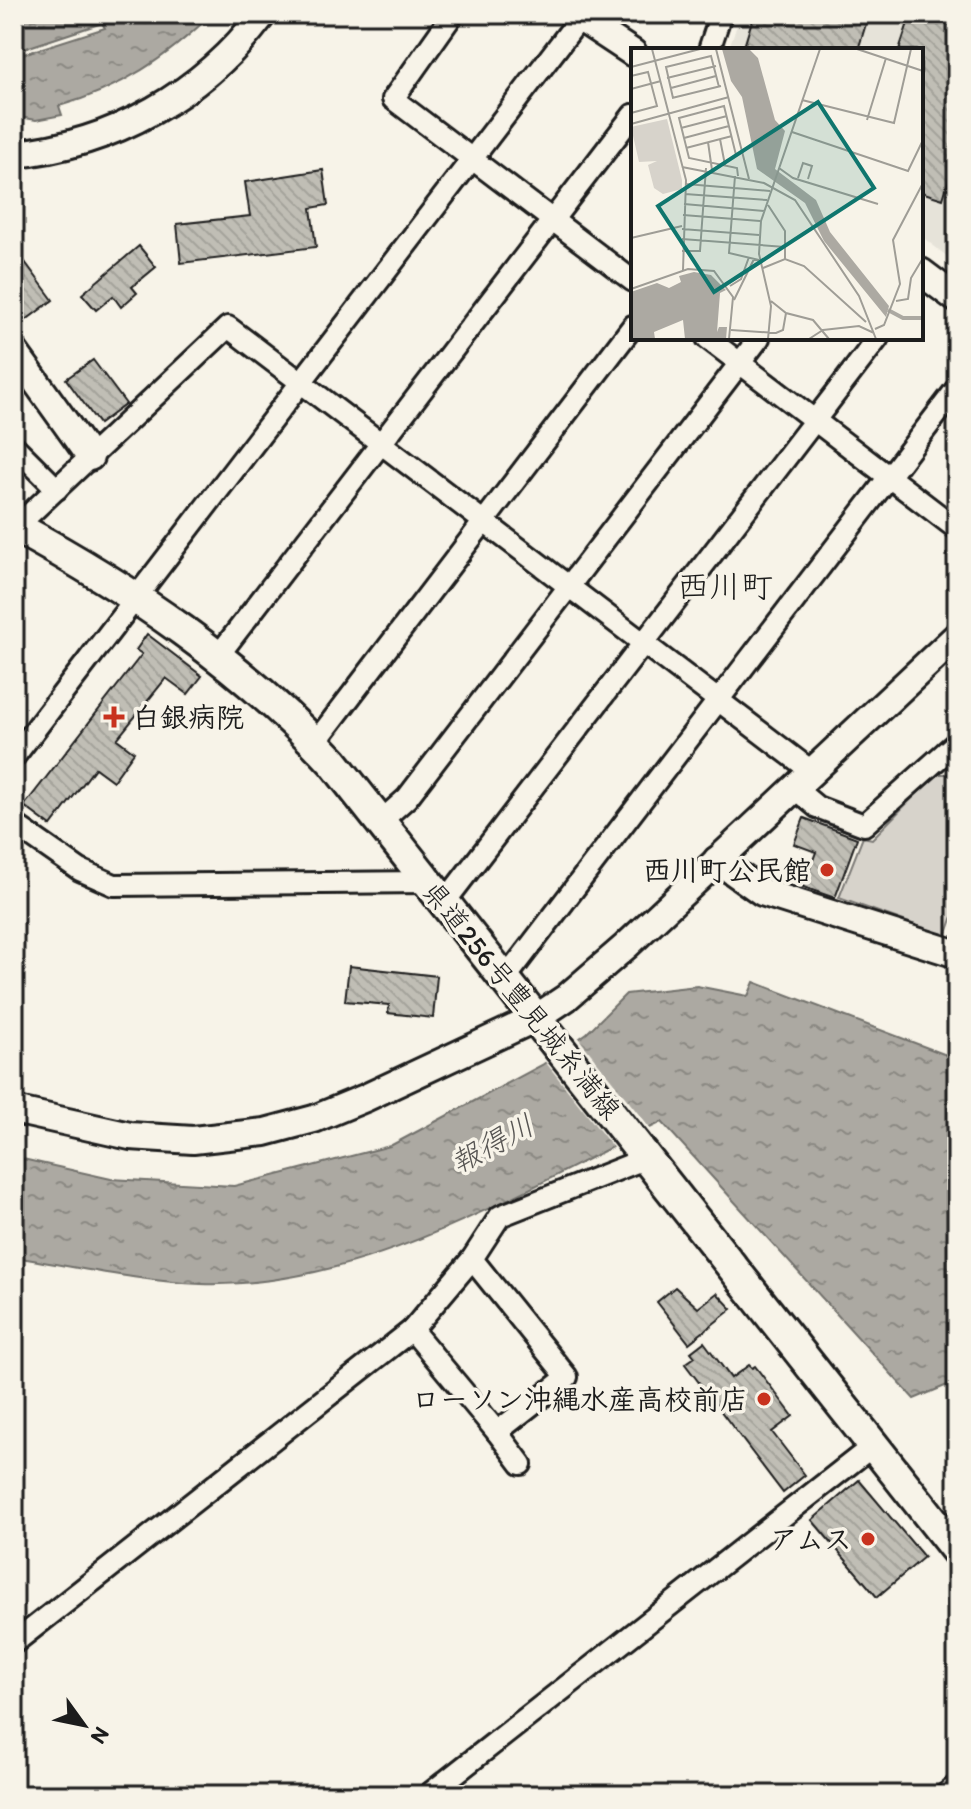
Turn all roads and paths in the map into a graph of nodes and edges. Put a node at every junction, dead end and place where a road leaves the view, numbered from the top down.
1 (263, 14) edge
2 (453, 14) edge
3 (721, 14) edge
4 (577, 16) edge
5 (710, 48) edge
6 (631, 52) edge
7 (631, 118) edge
8 (14, 154) edge
9 (472, 159) junction
10 (552, 220) junction
11 (923, 277) edge
12 (631, 279) edge
13 (957, 299) edge
14 (631, 329) edge
15 (710, 340) edge
16 (757, 340) edge
17 (876, 340) edge
18 (14, 351) edge
19 (740, 363) junction
20 (300, 381) junction
21 (957, 388) edge
22 (815, 420) junction
23 (381, 443) junction
24 (14, 446) edge
25 (90, 457) junction
26 (889, 477) junction
27 (57, 489) junction
28 (484, 521) junction
29 (15, 526) edge
30 (957, 529) edge
31 (568, 586) junction
32 (135, 597) junction
33 (957, 636) edge
34 (643, 643) junction
35 (218, 656) junction
36 (718, 700) junction
37 (315, 743) junction
38 (954, 748) edge
39 (14, 757) edge
40 (801, 778) junction
41 (380, 822) junction
42 (14, 824) edge
43 (717, 860) junction
44 (436, 892) junction
45 (955, 946) edge
46 (505, 979) junction
47 (545, 1029) junction
48 (14, 1110) edge
49 (642, 1151) junction
50 (472, 1259) junction
51 (412, 1330) junction
52 (497, 1432) junction
53 (874, 1445) junction
54 (521, 1464) dead end
55 (957, 1551) edge
56 (14, 1643) edge
57 (957, 1785) edge
58 (428, 1795) edge
59 (945, 1795) edge

1 - 8 street
2 - 9 street
3 - 5 street
4 - 6 street
4 - 9 street
7 - 10 street
9 - 10 street
9 - 20 street
10 - 12 street
10 - 23 street
11 - 13 street
14 - 28 street
15 - 19 street
16 - 19 street
17 - 22 street
18 - 25 street
19 - 22 street
19 - 31 street
20 - 23 street
20 - 25 street
20 - 32 street
21 - 26 street
22 - 26 street
22 - 34 street
23 - 28 street
23 - 35 street
24 - 27 street
25 - 27 street
26 - 30 street
26 - 36 street
27 - 29 street
28 - 31 street
28 - 37 street
29 - 32 main road, 県道256号豊見城糸満線
31 - 34 street
31 - 41 street
32 - 35 main road, 県道256号豊見城糸満線
32 - 39 street
33 - 40 street
34 - 36 street
34 - 44 street
35 - 37 main road, 県道256号豊見城糸満線
36 - 40 street
36 - 46 street
37 - 41 main road, 県道256号豊見城糸満線
38 - 40 street
40 - 43 street
41 - 44 main road, 県道256号豊見城糸満線
42 - 44 street
43 - 45 street
43 - 47 street
44 - 46 main road, 県道256号豊見城糸満線
46 - 47 main road, 県道256号豊見城糸満線
47 - 48 street
47 - 49 main road, 県道256号豊見城糸満線
49 - 50 street
49 - 53 main road, 県道256号豊見城糸満線
50 - 51 street
50 - 52 street
51 - 52 street
51 - 56 street
52 - 54 street
53 - 55 main road, 県道256号豊見城糸満線
53 - 58 street
57 - 59 street

